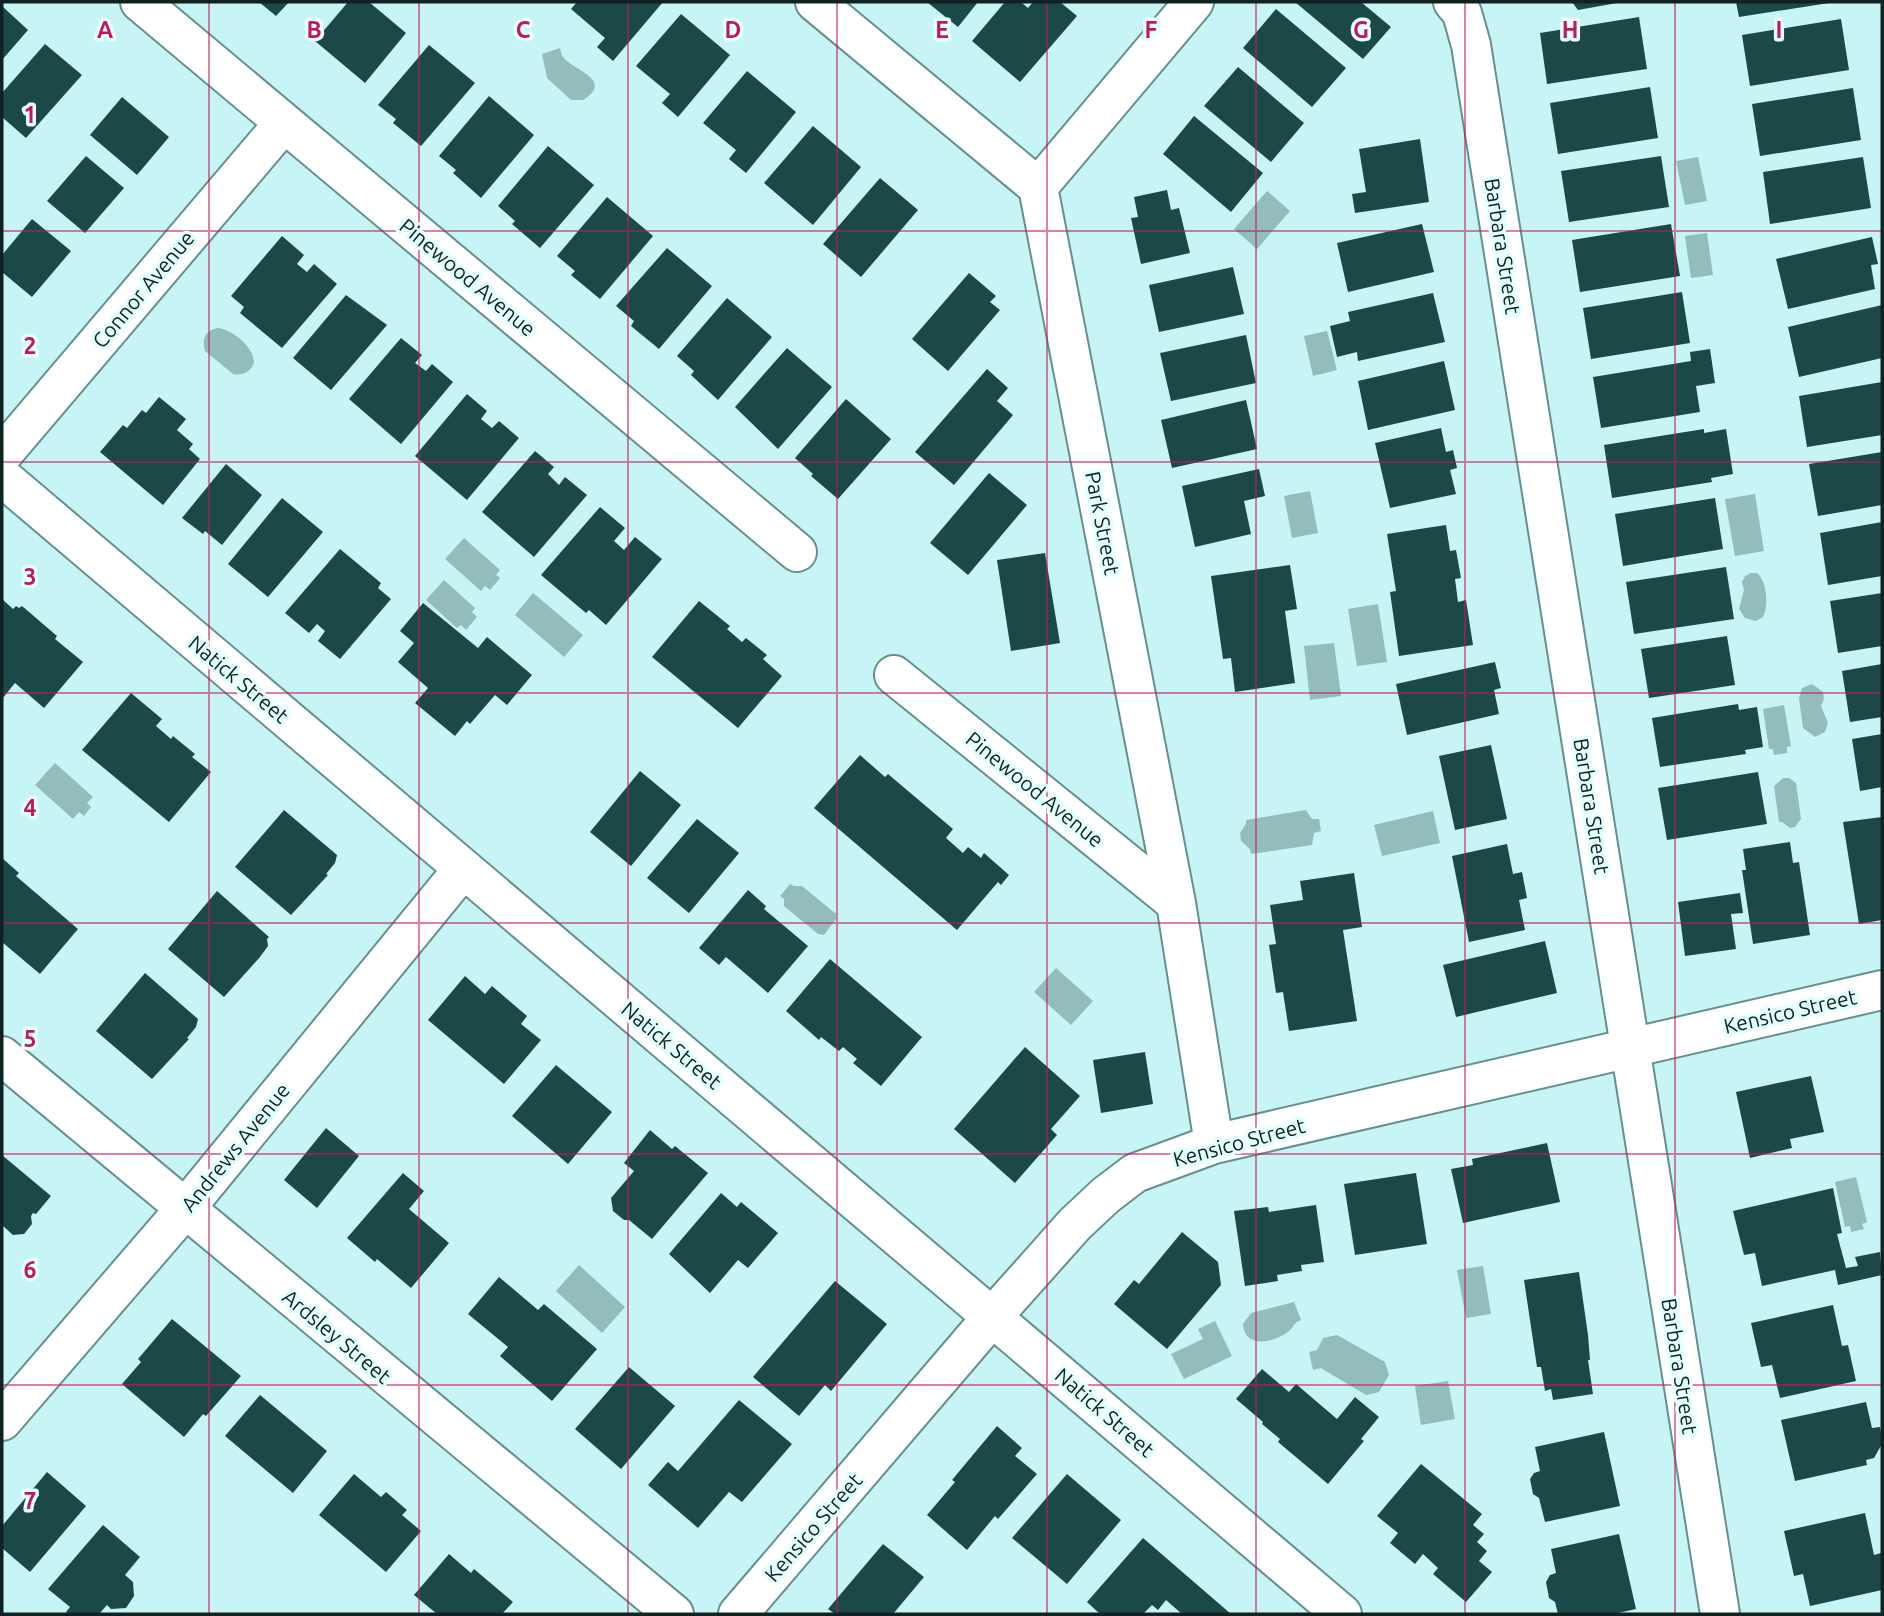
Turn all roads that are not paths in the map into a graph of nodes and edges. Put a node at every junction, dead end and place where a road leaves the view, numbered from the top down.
1 (140, 2) edge
2 (815, 2) edge
3 (1194, 2) edge
4 (1452, 2) edge
5 (284, 123) junction
6 (1038, 187) junction
7 (2, 455) edge
8 (2, 477) edge
9 (797, 552) dead end
10 (894, 675) dead end
11 (463, 869) junction
12 (1176, 903) junction
13 (1882, 990) edge
14 (1630, 1048) junction
15 (2, 1056) edge
16 (1214, 1144) junction
17 (184, 1210) junction
18 (993, 1316) junction
19 (2, 1421) edge
20 (674, 1614) edge
21 (738, 1614) edge
22 (1342, 1614) edge
23 (1720, 1614) edge

1 - 5 street, Pinewood Avenue
2 - 6 street
3 - 6 street
4 - 14 street, Barbara Street
5 - 7 street, Connor Avenue
5 - 9 street, Pinewood Avenue
6 - 12 street, Park Street
8 - 11 street, Natick Street
10 - 12 street, Pinewood Avenue
11 - 17 street, Andrews Avenue
11 - 18 street, Natick Street
12 - 16 street, Park Street
13 - 14 street, Kensico Street
14 - 16 street, Kensico Street
14 - 23 street, Barbara Street
15 - 17 street, Ardsley Street
16 - 18 street, Kensico Street
17 - 19 street, Andrews Avenue
17 - 20 street, Ardsley Street
18 - 21 street, Kensico Street
18 - 22 street, Natick Street

